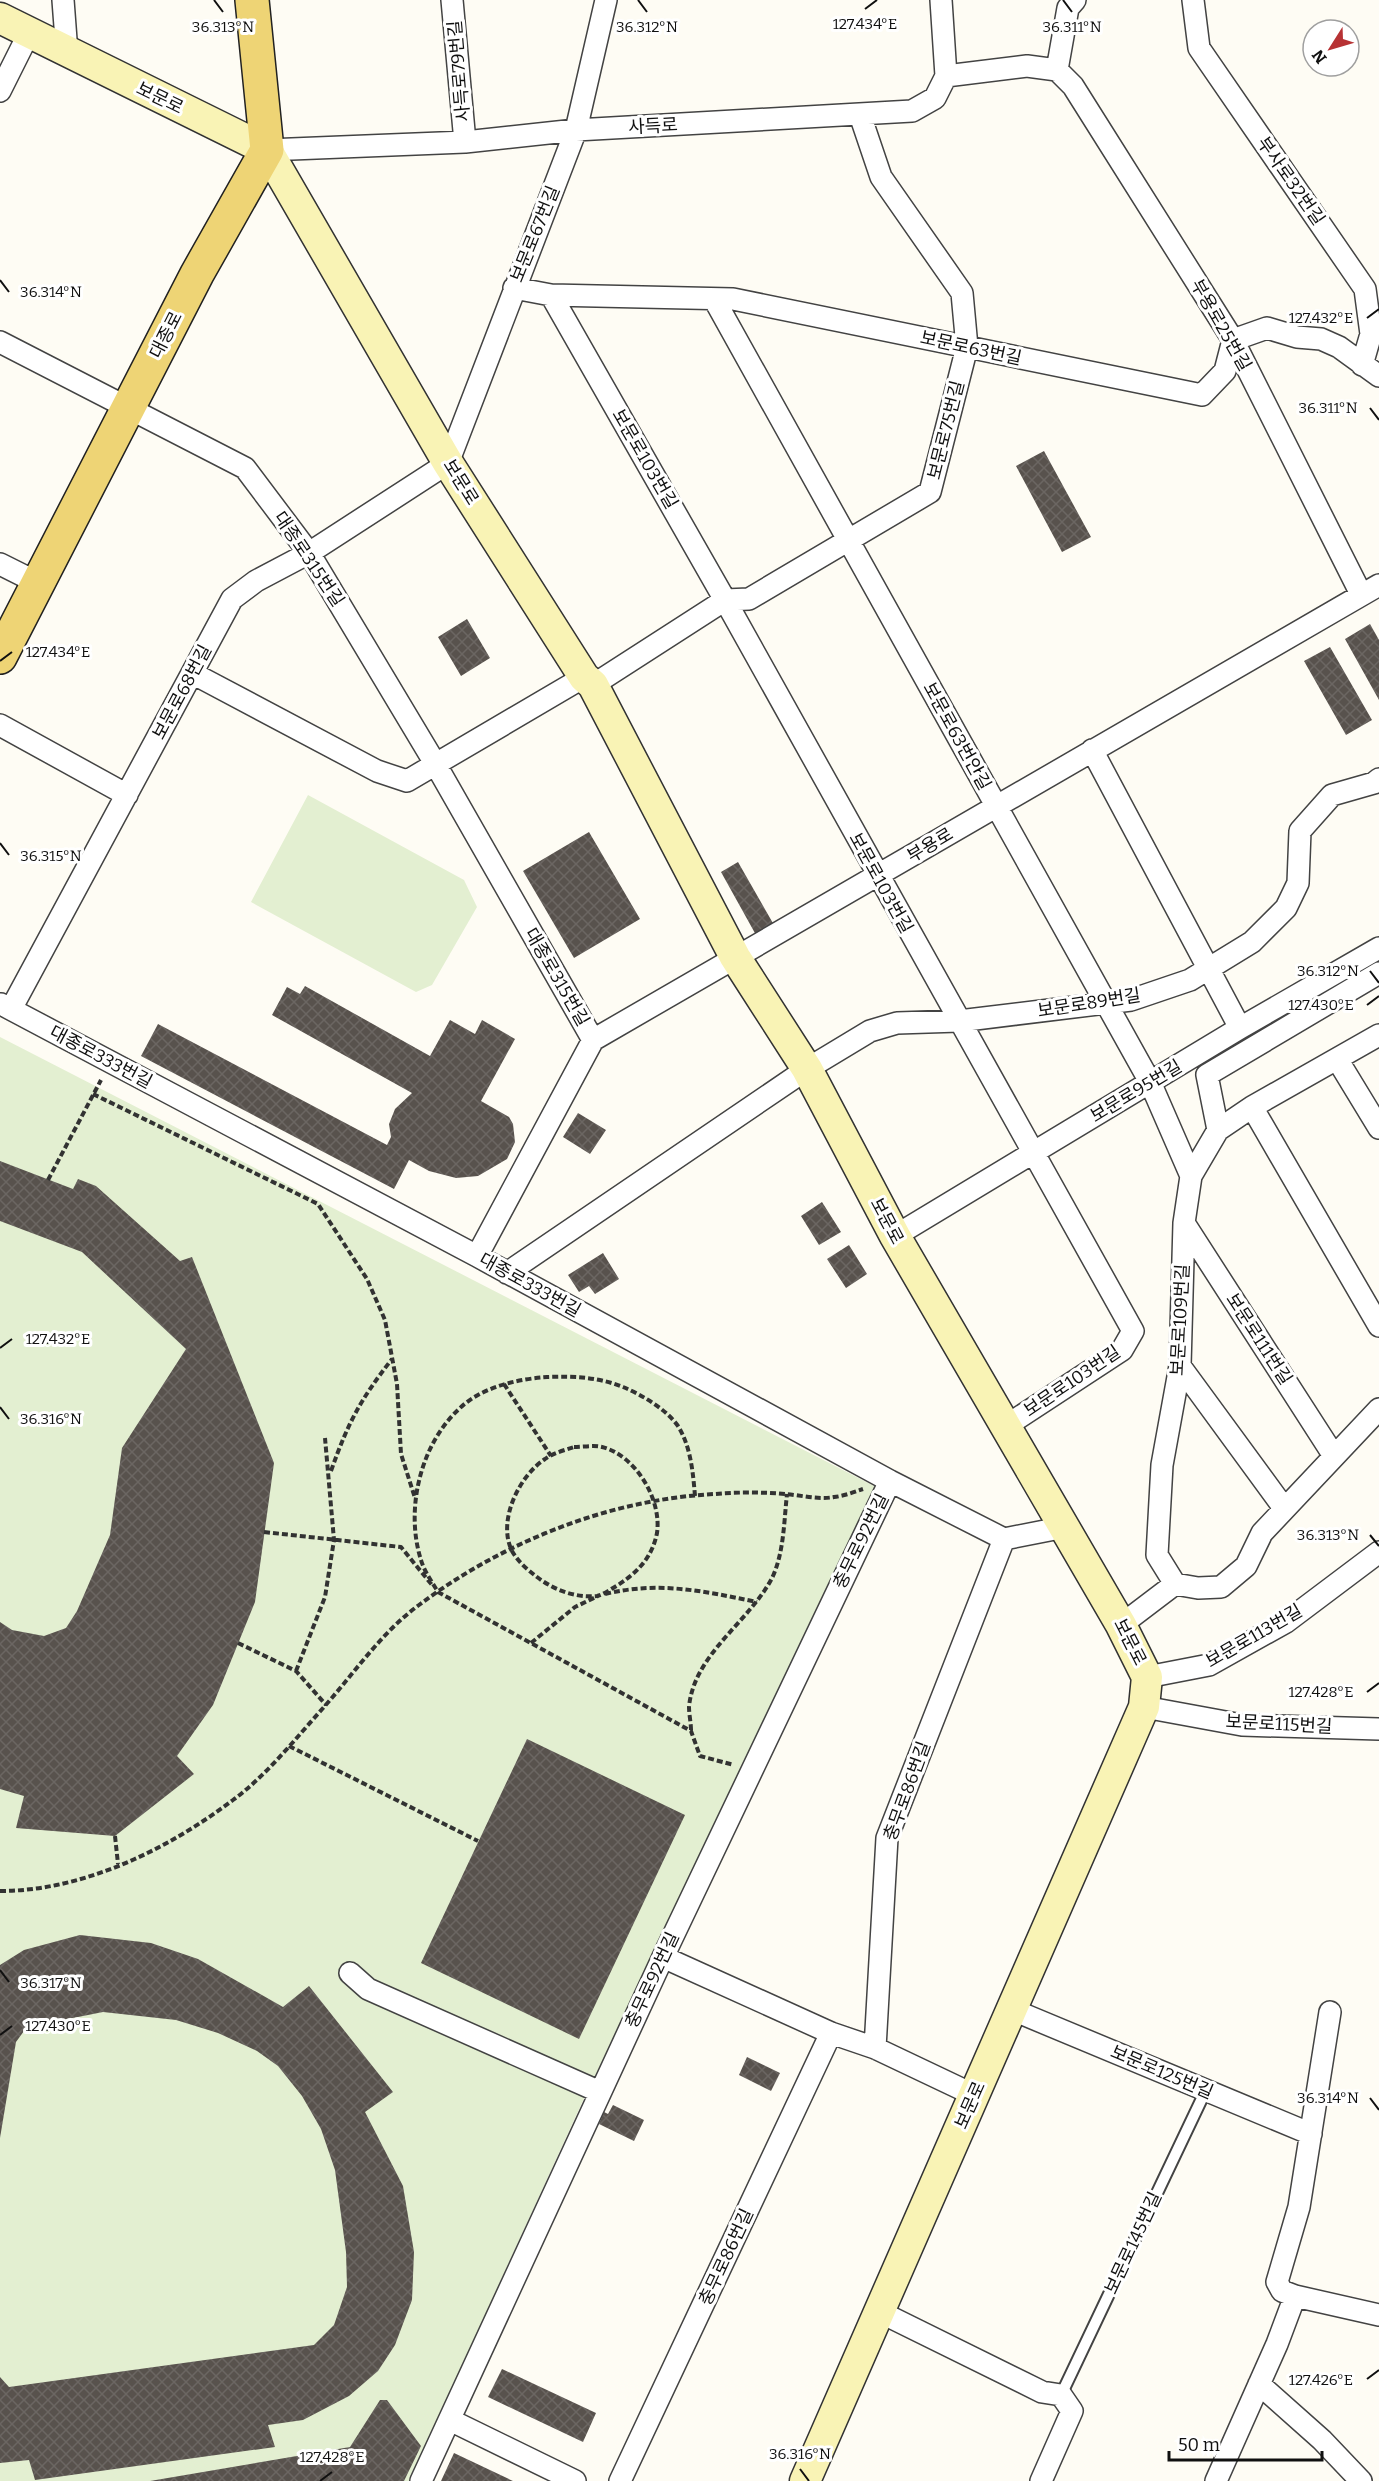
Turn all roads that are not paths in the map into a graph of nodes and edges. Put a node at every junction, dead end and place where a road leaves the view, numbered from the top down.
1 (63, 0) edge
2 (252, 0) edge
3 (452, 0) edge
4 (606, 0) edge
5 (940, 0) edge
6 (1075, 0) edge
7 (1193, 0) edge
8 (0, 18) edge
9 (29, 33) junction
10 (67, 53) junction
11 (1056, 70) junction
12 (946, 76) junction
13 (0, 92) edge
14 (860, 115) junction
15 (576, 130) junction
16 (465, 142) junction
17 (267, 150) junction
18 (514, 288) junction
19 (551, 295) junction
20 (714, 299) junction
21 (1233, 340) junction
22 (0, 342) edge
23 (967, 347) junction
24 (1371, 371) edge
25 (129, 407) junction
26 (448, 463) junction
27 (848, 541) junction
28 (309, 553) junction
29 (0, 564) edge
30 (38, 583) junction
31 (1370, 590) edge
32 (725, 600) junction
33 (0, 657) edge
34 (192, 673) junction
35 (588, 681) junction
36 (0, 725) edge
37 (1092, 750) junction
38 (436, 765) junction
39 (1377, 785) edge
40 (127, 795) junction
41 (996, 806) junction
42 (877, 876) junction
43 (1379, 948) edge
44 (735, 957) junction
45 (1208, 970) junction
46 (1379, 972) edge
47 (1107, 1003) junction
48 (6, 1006) edge
49 (959, 1021) junction
50 (1240, 1028) junction
51 (1379, 1035) edge
52 (593, 1040) junction
53 (1337, 1059) junction
54 (807, 1070) junction
55 (1150, 1082) junction
56 (1252, 1107) junction
57 (1379, 1128) edge
58 (1218, 1130) junction
59 (1033, 1153) junction
60 (1191, 1176) junction
61 (1184, 1222) junction
62 (895, 1236) junction
63 (477, 1256) junction
64 (507, 1273) junction
65 (1379, 1326) edge
66 (1180, 1366) junction
67 (1379, 1409) edge
68 (1006, 1426) junction
69 (1334, 1456) junction
70 (890, 1482) junction
71 (1284, 1508) junction
72 (1065, 1527) junction
73 (1004, 1539) junction
74 (1379, 1552) edge
75 (1175, 1584) junction
76 (1121, 1625) junction
77 (1147, 1677) junction
78 (1144, 1707) junction
79 (1379, 1729) edge
80 (663, 1957) junction
81 (350, 1972) dead end
82 (1013, 2010) junction
83 (1330, 2012) dead end
84 (831, 2033) junction
85 (875, 2048) junction
86 (1206, 2090) junction
87 (600, 2092) junction
88 (974, 2095) junction
89 (1311, 2134) junction
90 (1295, 2296) junction
91 (880, 2312) junction
92 (1379, 2315) edge
93 (1259, 2384) junction
94 (1051, 2394) junction
95 (450, 2420) junction
96 (421, 2481) edge
97 (575, 2481) edge
98 (620, 2481) edge
99 (806, 2481) edge
100 (1041, 2481) edge
101 (1216, 2481) edge
102 (1361, 2481) edge

1 - 10 street
2 - 17 main road
3 - 16 street, 사득로79번길
4 - 15 street, 보문로67번길
5 - 12 street
6 - 11 street
7 - 24 street, 부사로32번길
8 - 9 main road, 보문로
9 - 10 main road, 보문로
9 - 13 street
10 - 17 main road, 보문로
11 - 12 street
11 - 21 street, 부용로25번길
12 - 14 street, 사득로
14 - 15 street, 사득로
14 - 23 street, 보문로75번길
15 - 16 street, 사득로
15 - 18 street, 보문로67번길
16 - 17 street, 사득로
17 - 25 main road, 대종로
17 - 26 main road, 보문로
18 - 19 street, 보문로63번길
18 - 26 street, 보문로67번길
19 - 20 street, 보문로63번길
19 - 32 street, 보문로103번길
20 - 23 street, 보문로63번길
20 - 27 street, 보문로63번안길
21 - 23 street, 보문로63번길
21 - 24 street
21 - 31 street, 부용로25번길
22 - 25 street, 대종로315번길
23 - 27 street, 보문로75번길
25 - 28 street, 대종로315번길
25 - 30 main road, 대종로
26 - 28 street, 보문로68번길
26 - 35 main road, 보문로
27 - 32 street, 보문로75번길
27 - 41 street, 보문로63번안길
28 - 34 street, 보문로68번길
28 - 38 street, 대종로315번길
29 - 30 street
30 - 33 main road, 대종로
31 - 37 street, 부용로
32 - 35 street, 보문로75번길
32 - 42 street, 보문로103번길
34 - 38 street
34 - 40 street, 보문로68번길
35 - 38 street, 보문로75번길
35 - 44 main road, 보문로
36 - 40 street
37 - 41 street, 부용로
37 - 45 street
38 - 52 street, 대종로315번길
39 - 45 street, 보문로89번길
40 - 48 street, 보문로68번길
41 - 42 street, 부용로
41 - 47 street, 보문로63번안길
42 - 44 street, 부용로
42 - 49 street, 보문로103번길
43 - 50 street, 보문로95번길
44 - 52 street, 부용로
44 - 54 main road, 보문로
45 - 47 street, 보문로89번길
45 - 50 street
46 - 58 street
47 - 49 street, 보문로89번길
47 - 55 street, 보문로63번안길
48 - 63 street, 대종로333번길
49 - 54 street, 보문로89번길
49 - 59 street, 보문로103번길
50 - 55 street, 보문로95번길
51 - 53 street, 보문로109번길
52 - 63 street, 대종로315번길
53 - 56 street, 보문로109번길
53 - 57 street
54 - 62 main road, 보문로
54 - 64 street
55 - 59 street, 보문로95번길
55 - 60 street, 보문로63번안길
56 - 58 street, 보문로109번길
56 - 65 street
58 - 60 street, 보문로109번길
59 - 62 street, 보문로95번길
59 - 68 street, 보문로103번길
60 - 61 street, 보문로109번길
61 - 66 street, 보문로109번길
61 - 69 street, 보문로111번길
62 - 68 main road, 보문로
63 - 64 street, 대종로333번길
64 - 70 street, 대종로333번길
66 - 71 street
66 - 75 street, 보문로109번길
67 - 69 street
68 - 72 main road, 보문로
69 - 71 street
70 - 73 street, 대종로333번길
70 - 80 street, 충무로92번길
71 - 75 street
72 - 73 street
72 - 76 main road, 보문로
73 - 85 street, 충무로86번길
74 - 77 street, 보문로113번길
75 - 76 street
76 - 77 main road, 보문로
77 - 78 main road, 보문로
78 - 79 street, 보문로115번길
78 - 82 main road, 보문로
80 - 84 street
80 - 87 street, 충무로92번길
81 - 87 street
82 - 86 street, 보문로125번길
82 - 88 main road, 보문로
83 - 89 street
84 - 85 street
84 - 98 street, 충무로86번길
85 - 88 street
86 - 89 street, 보문로125번길
86 - 94 lane, 보문로145번길
87 - 95 street, 충무로92번길
88 - 91 main road, 보문로
89 - 90 street
90 - 92 street
90 - 93 street
91 - 94 street
91 - 99 main road, 보문로
93 - 101 street
93 - 102 street
94 - 100 street
95 - 96 street, 충무로92번길
95 - 97 street

